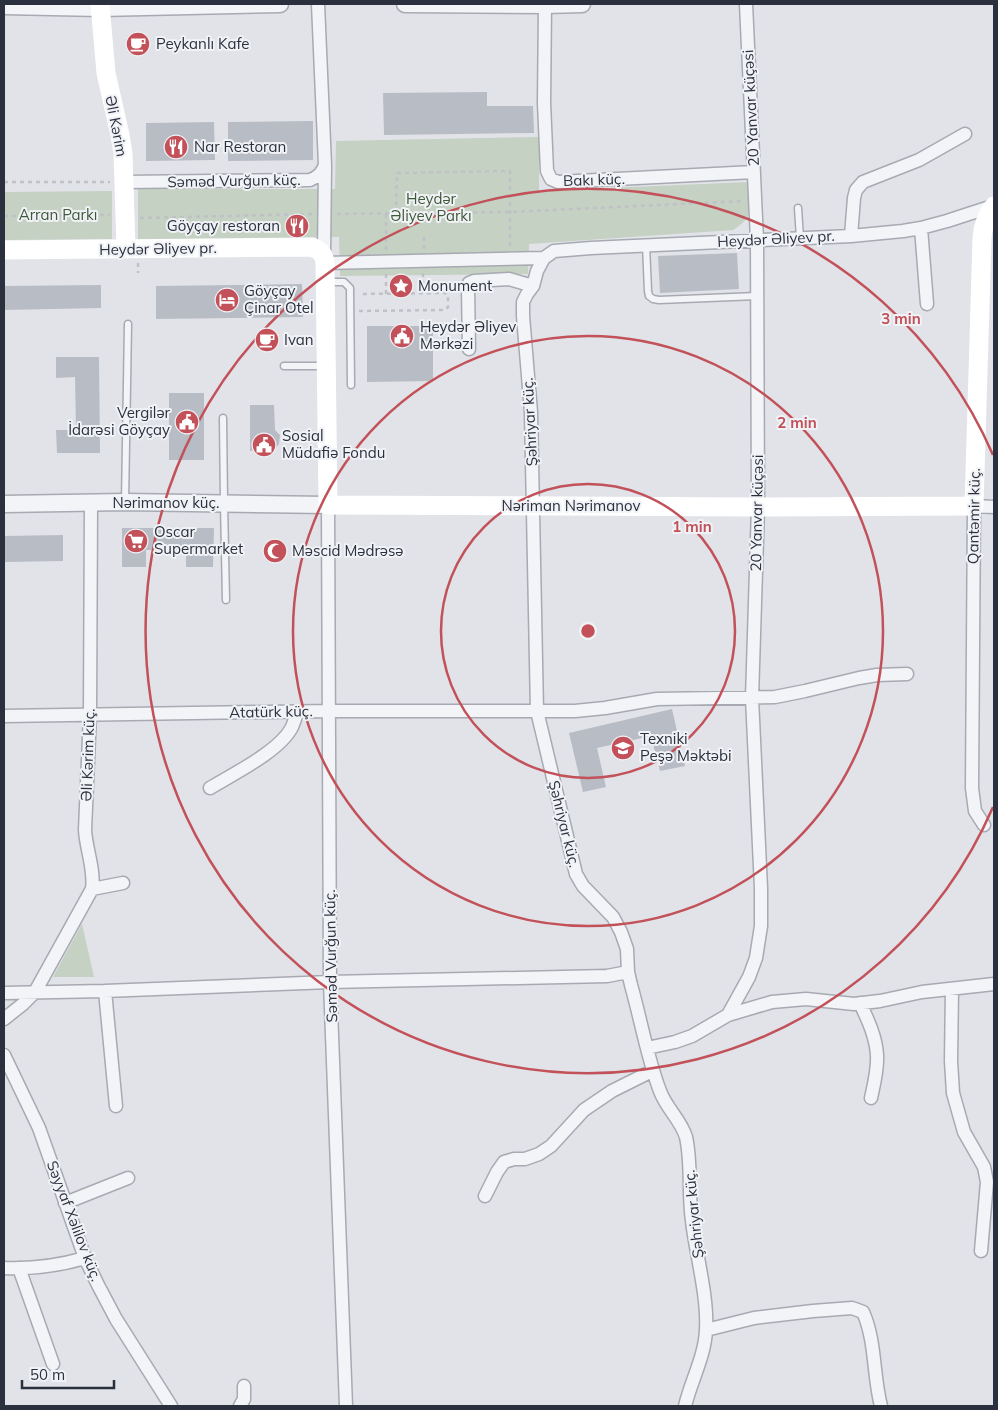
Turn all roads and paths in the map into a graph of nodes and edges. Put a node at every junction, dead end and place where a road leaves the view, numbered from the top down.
1 (280, 4) edge
2 (318, 4) edge
3 (405, 4) edge
4 (545, 4) edge
5 (582, 4) edge
6 (746, 4) edge
7 (4, 6) edge
8 (100, 6) edge
9 (965, 134) dead end
10 (325, 165) junction
11 (754, 172) junction
12 (4, 182) edge
13 (124, 182) junction
14 (750, 201) dead end
15 (994, 206) edge
16 (798, 208) dead end
17 (510, 212) junction
18 (396, 213) junction
19 (317, 214) dead end
20 (337, 214) dead end
21 (112, 215) dead end
22 (4, 216) edge
23 (138, 218) dead end
24 (921, 228) junction
25 (851, 236) junction
26 (800, 238) junction
27 (757, 240) junction
28 (646, 245) junction
29 (126, 249) junction
30 (4, 250) edge
31 (510, 252) dead end
32 (549, 254) junction
33 (322, 262) junction
34 (533, 286) junction
35 (350, 294) junction
36 (757, 296) junction
37 (987, 302) edge
38 (927, 304) dead end
39 (350, 312) junction
40 (128, 324) dead end
41 (469, 349) dead end
42 (284, 366) dead end
43 (327, 366) junction
44 (352, 385) dead end
45 (223, 418) dead end
46 (125, 502) junction
47 (91, 503) junction
48 (4, 504) edge
49 (224, 504) junction
50 (328, 505) junction
51 (534, 505) junction
52 (974, 506) junction
53 (758, 507) junction
54 (994, 507) edge
55 (226, 600) dead end
56 (907, 674) dead end
57 (752, 698) junction
58 (329, 711) junction
59 (297, 712) junction
60 (537, 712) junction
61 (90, 714) junction
62 (4, 716) edge
63 (210, 788) dead end
64 (984, 825) dead end
65 (123, 883) dead end
66 (92, 889) junction
67 (628, 972) junction
68 (330, 982) junction
69 (994, 984) edge
70 (952, 989) junction
71 (105, 991) junction
72 (4, 992) edge
73 (35, 992) junction
74 (860, 1003) junction
75 (728, 1015) junction
76 (4, 1019) edge
77 (647, 1048) junction
78 (4, 1055) edge
79 (652, 1070) junction
80 (872, 1098) dead end
81 (116, 1106) dead end
82 (128, 1178) dead end
83 (485, 1196) dead end
84 (65, 1203) junction
85 (981, 1251) dead end
86 (85, 1258) junction
87 (4, 1268) edge
88 (18, 1268) junction
89 (706, 1330) junction
90 (52, 1364) dead end
91 (244, 1386) dead end
92 (171, 1406) edge
93 (240, 1406) edge
94 (346, 1406) edge
95 (685, 1406) edge
96 (881, 1406) edge

1 - 8 street
2 - 10 street
3 - 4 street
4 - 5 street
4 - 11 street, Bakı küç.
6 - 11 street, 20 Yanvar küçəsi
7 - 8 street
8 - 13 main road, Əli Kərim
9 - 25 street
10 - 13 street, Səməd Vurğun küç.
10 - 33 street
11 - 27 street, 20 Yanvar küçəsi
12 - 13 path
13 - 29 main road, Əli Kərim
14 - 17 path
15 - 24 street, Heydər Əliyev pr.
15 - 37 main road, Qantəmir küç.
16 - 26 lane
17 - 18 path
17 - 18 path
17 - 31 path
18 - 20 path
19 - 23 path
21 - 22 path
24 - 25 street, Heydər Əliyev pr.
24 - 38 street
25 - 26 street, Heydər Əliyev pr.
26 - 27 street, Heydər Əliyev pr.
27 - 28 street, Heydər Əliyev pr.
27 - 36 street, 20 Yanvar küçəsi
28 - 32 street, Heydər Əliyev pr.
28 - 36 lane
29 - 30 main road, Heydər Əliyev pr.
29 - 33 main road, Heydər Əliyev pr.
32 - 33 street, Heydər Əliyev pr.
32 - 34 street, Şəhriyar küç.
33 - 35 lane
33 - 43 main road
34 - 41 street
34 - 51 street, Şəhriyar küç.
35 - 39 lane
35 - 39 path
36 - 53 street, 20 Yanvar küçəsi
37 - 52 main road, Qantəmir küç.
39 - 44 lane
40 - 46 lane
42 - 43 lane
43 - 50 main road
45 - 49 lane
46 - 47 street, Nərimanov küç.
46 - 49 street, Nərimanov küç.
47 - 48 street, Nərimanov küç.
47 - 61 street, Əli Kərim küç.
49 - 50 street, Nərimanov küç.
49 - 55 lane
50 - 51 main road, Nəriman Nərimanov
50 - 58 street, Səməd Vurğun küç.
51 - 53 main road, Nəriman Nərimanov
51 - 60 street, Şəhriyar küç.
52 - 53 main road, Nəriman Nərimanov
52 - 54 street, Nəriman Nərimanov
52 - 64 street, Qantəmir küç.
53 - 57 street, 20 Yanvar küçəsi
56 - 57 street, Atatürk küç.
57 - 60 street, Atatürk küç.
57 - 75 street, 20 Yanvar küçəsi
58 - 59 street, Atatürk küç.
58 - 60 street, Atatürk küç.
58 - 68 street, Səməd Vurğun küç.
59 - 61 street, Atatürk küç.
59 - 63 street
60 - 67 street, Şəhriyar küç.
61 - 62 street, Atatürk küç.
61 - 66 street, Əli Kərim küç.
65 - 66 street
66 - 73 street
67 - 68 street
67 - 77 street, Şəhriyar küç.
68 - 71 street
68 - 94 street, Səməd Vurğun küç.
69 - 70 street
70 - 74 street
70 - 85 street
71 - 73 street
71 - 81 street
72 - 73 street
73 - 76 street
74 - 75 street
74 - 80 street
75 - 77 street
77 - 79 street, Şəhriyar küç.
78 - 84 street, Səyyaf Xəlilov küç.
79 - 83 street
79 - 89 street, Şəhriyar küç.
82 - 84 street
84 - 86 street, Səyyaf Xəlilov küç.
86 - 88 street
86 - 92 street, Səyyaf Xəlilov küç.
87 - 88 street
88 - 90 street
89 - 95 street, Şəhriyar küç.
89 - 96 street
91 - 93 street

